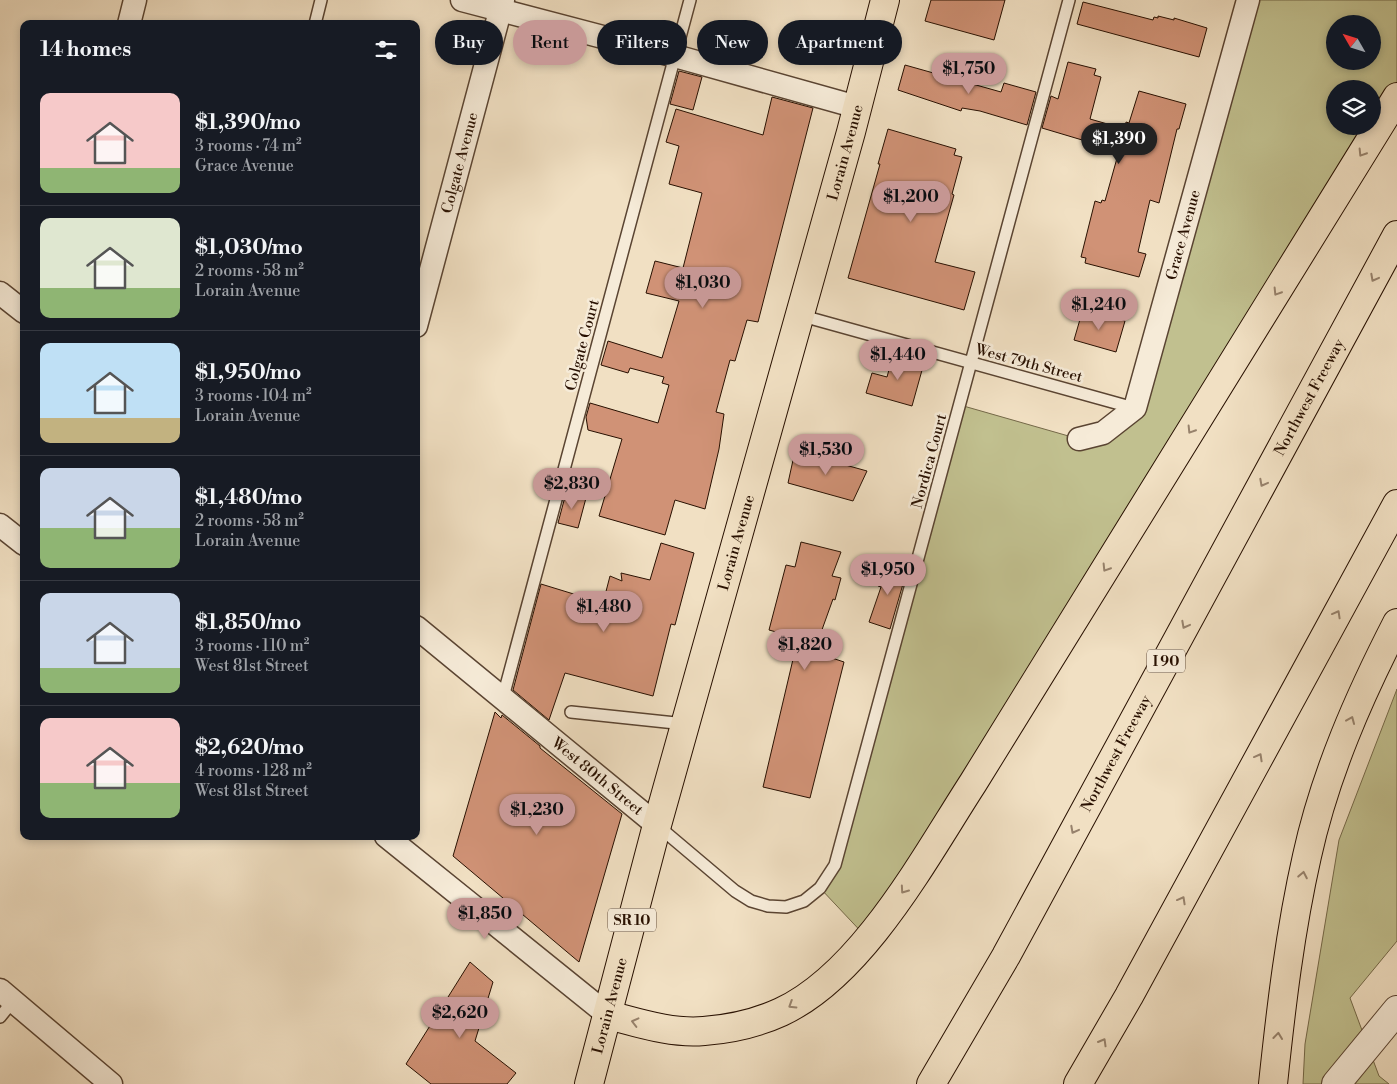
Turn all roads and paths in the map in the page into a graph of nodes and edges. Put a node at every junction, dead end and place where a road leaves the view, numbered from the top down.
1 (135, 0) edge
2 (321, 0) edge
3 (462, 0) edge
4 (690, 0) edge
5 (886, 0) edge
6 (1069, 0) edge
7 (1248, 0) edge
8 (502, 5) edge
9 (130, 20) edge
10 (316, 20) edge
11 (685, 20) edge
12 (597, 33) edge
13 (687, 59) edge
14 (673, 65) edge
15 (1397, 97) edge
16 (857, 107) junction
17 (1397, 235) edge
18 (0, 293) edge
19 (20, 309) edge
20 (420, 311) edge
21 (799, 315) junction
22 (971, 363) junction
23 (1135, 408) junction
24 (1080, 439) dead end
25 (1397, 504) edge
26 (0, 525) edge
27 (20, 541) edge
28 (1397, 623) edge
29 (420, 630) edge
30 (503, 697) junction
31 (570, 712) dead end
32 (685, 724) junction
33 (657, 825) junction
34 (391, 840) edge
35 (786, 907) joint
36 (4, 1003) edge
37 (1397, 1010) edge
38 (608, 1015) junction
39 (1339, 1079) edge
40 (111, 1084) edge
41 (588, 1084) edge
42 (931, 1084) edge
43 (1078, 1084) edge
44 (1273, 1084) edge

1 - 9 street
2 - 10 lane
3 - 8 street
4 - 11 lane, Colgate Court
5 - 16 main road, Lorain Avenue / SR 10
6 - 22 lane, Nordica Court
7 - 23 street, Grace Avenue
8 - 12 street
8 - 20 street, Colgate Avenue
13 - 16 street
14 - 30 lane, Colgate Court
15 -> 38 main road
16 - 21 main road, Lorain Avenue / SR 10
17 -> 42 main road, Northwest Freeway / I 90
18 - 19 street
21 - 22 lane, West 79th Street
21 - 32 main road, Lorain Avenue / SR 10
22 - 23 lane, West 79th Street
22 - 35 lane, Nordica Court
23 - 24 street
43 -> 25 main road
26 - 27 street
44 -> 28 main road
29 - 30 street, West 80th Street
30 - 33 street, West 80th Street
31 - 32 lane
32 - 33 main road, Lorain Avenue / SR 10
33 - 35 lane, West 80th Street
33 - 38 main road, Lorain Avenue / SR 10
34 - 38 street
36 - 40 street
37 - 39 street
38 - 41 main road, Lorain Avenue / SR 10

